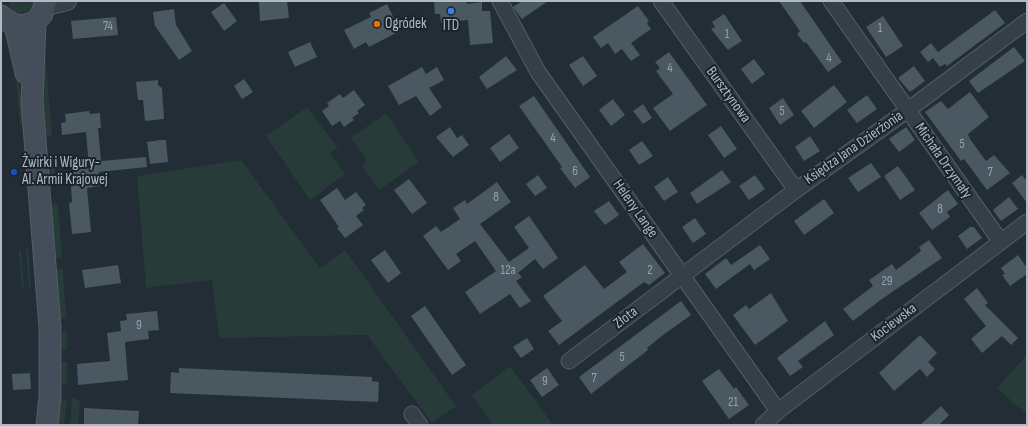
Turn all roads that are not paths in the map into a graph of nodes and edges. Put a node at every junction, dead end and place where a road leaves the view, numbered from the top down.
1 (67, 1) edge
2 (500, 1) edge
3 (661, 1) edge
4 (831, 1) edge
5 (29, 14) edge
6 (1027, 21) edge
7 (908, 110) junction
8 (796, 190) junction
9 (1027, 222) edge
10 (1001, 242) junction
11 (682, 276) junction
12 (569, 361) dead end
13 (778, 411) junction
14 (47, 425) edge
15 (763, 425) edge

1 - 5 street
2 - 11 street, Heleny Lange
3 - 8 street, Bursztynowa
4 - 7 street, Michała Drzymały
5 - 14 main road
6 - 7 street, Księdza Jana Dzierżonia
7 - 8 street, Księdza Jana Dzierżonia
7 - 10 street, Michała Drzymały
8 - 11 street, Księdza Jana Dzierżonia
9 - 10 street, Kociewska
10 - 13 street, Kociewska
11 - 12 street, Złota
11 - 13 street, Heleny Lange
13 - 15 street, Kociewska

